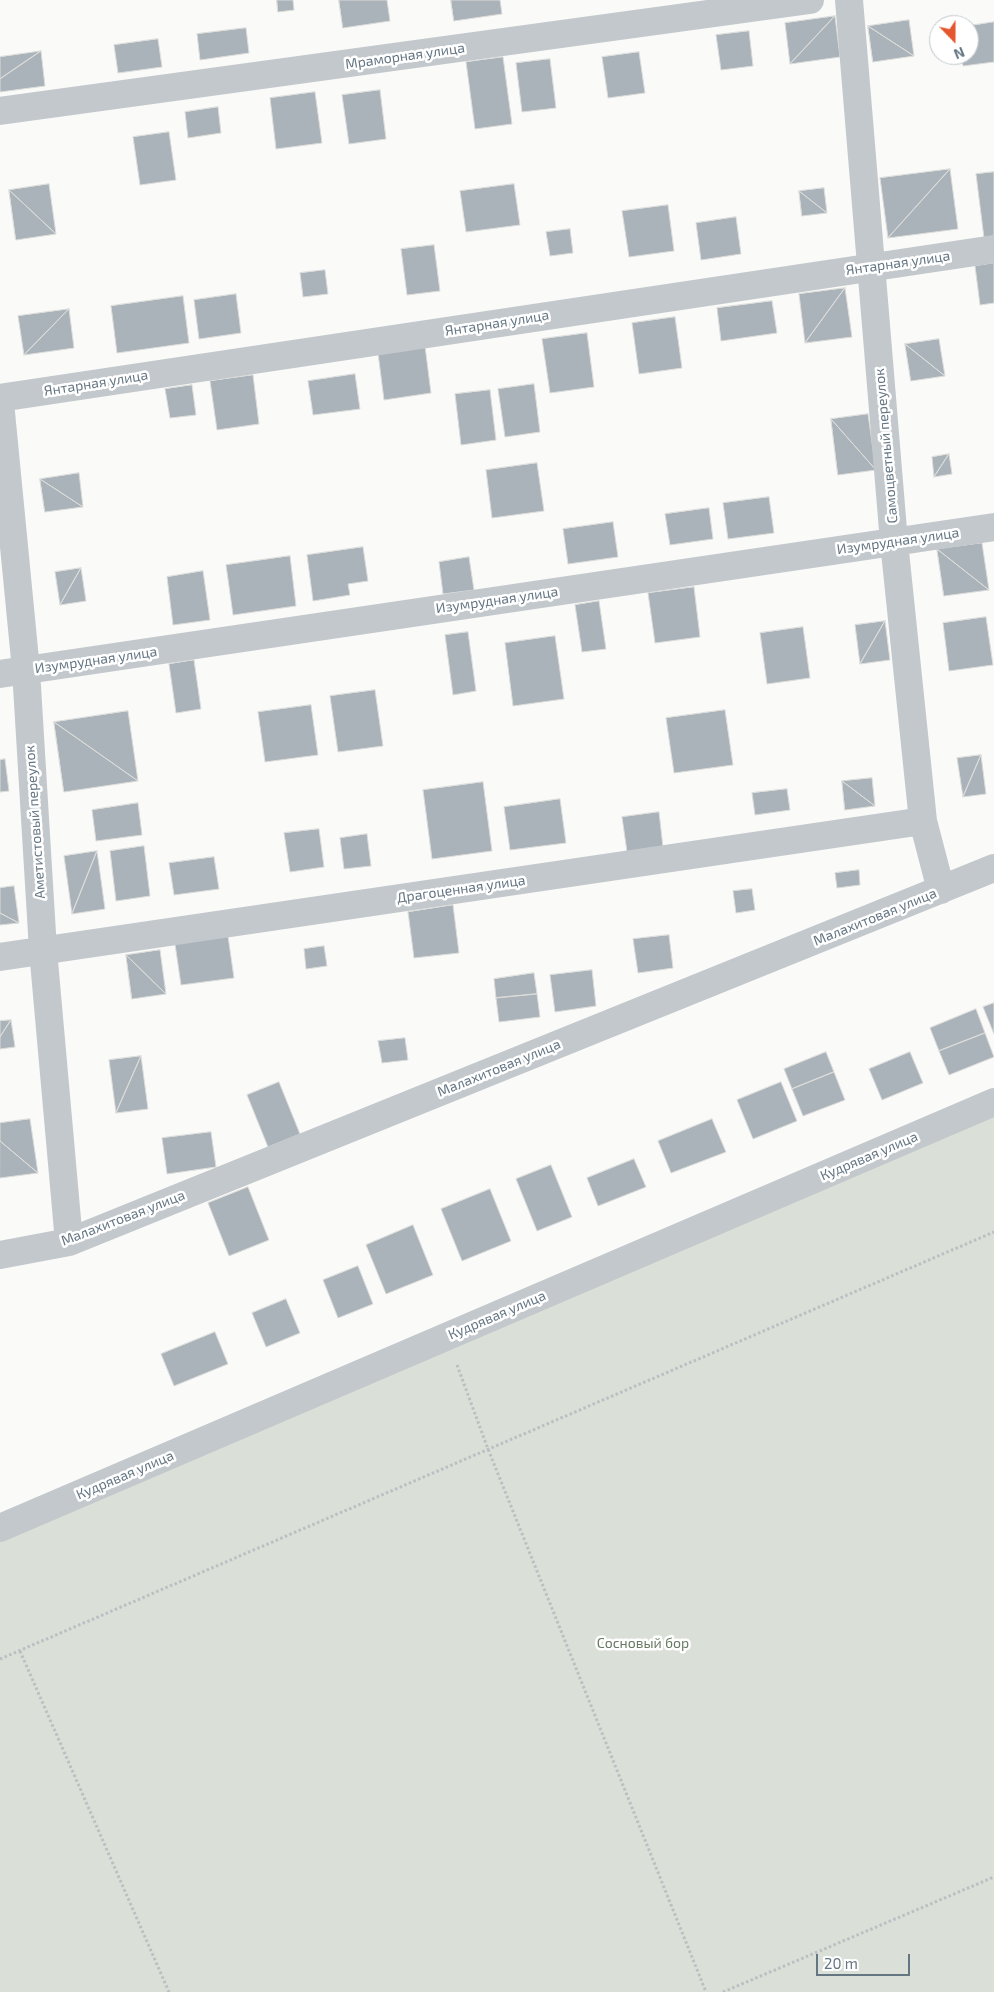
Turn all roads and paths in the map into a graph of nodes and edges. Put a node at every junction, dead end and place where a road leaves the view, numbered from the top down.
1 (810, 0) edge
2 (848, 0) edge
3 (0, 112) edge
4 (994, 249) edge
5 (871, 267) junction
6 (0, 398) edge
7 (0, 402) edge
8 (994, 527) edge
9 (894, 542) junction
10 (13, 672) edge
11 (923, 821) junction
12 (994, 868) edge
13 (941, 890) junction
14 (43, 950) junction
15 (0, 957) edge
16 (994, 1102) edge
17 (994, 1232) edge
18 (69, 1242) junction
19 (0, 1255) edge
20 (447, 1337) junction
21 (488, 1449) junction
22 (0, 1528) edge
23 (20, 1650) junction
24 (0, 1659) edge
25 (994, 1877) edge
26 (169, 1992) edge
27 (706, 1992) edge
28 (722, 1992) edge

1 - 3 street, Мраморная улица
2 - 5 street, Самоцветный переулок
4 - 5 street, Янтарная улица
5 - 6 street, Янтарная улица
5 - 9 street, Самоцветный переулок
7 - 10 street, Аметистовый переулок
8 - 9 street, Изумрудная улица
9 - 10 street, Изумрудная улица
9 - 11 street, Самоцветный переулок
10 - 14 street, Аметистовый переулок
11 - 13 street, Самоцветный переулок
11 - 14 street, Драгоценная улица
12 - 13 street, Малахитовая улица
13 - 18 street, Малахитовая улица
14 - 15 street, Драгоценная улица
14 - 18 street, Аметистовый переулок
16 - 20 street, Кудрявая улица
17 - 21 path
18 - 19 street, Малахитовая улица
20 - 21 path
20 - 22 street, Кудрявая улица
21 - 23 path
21 - 27 path
23 - 24 path
23 - 26 path
25 - 28 path

